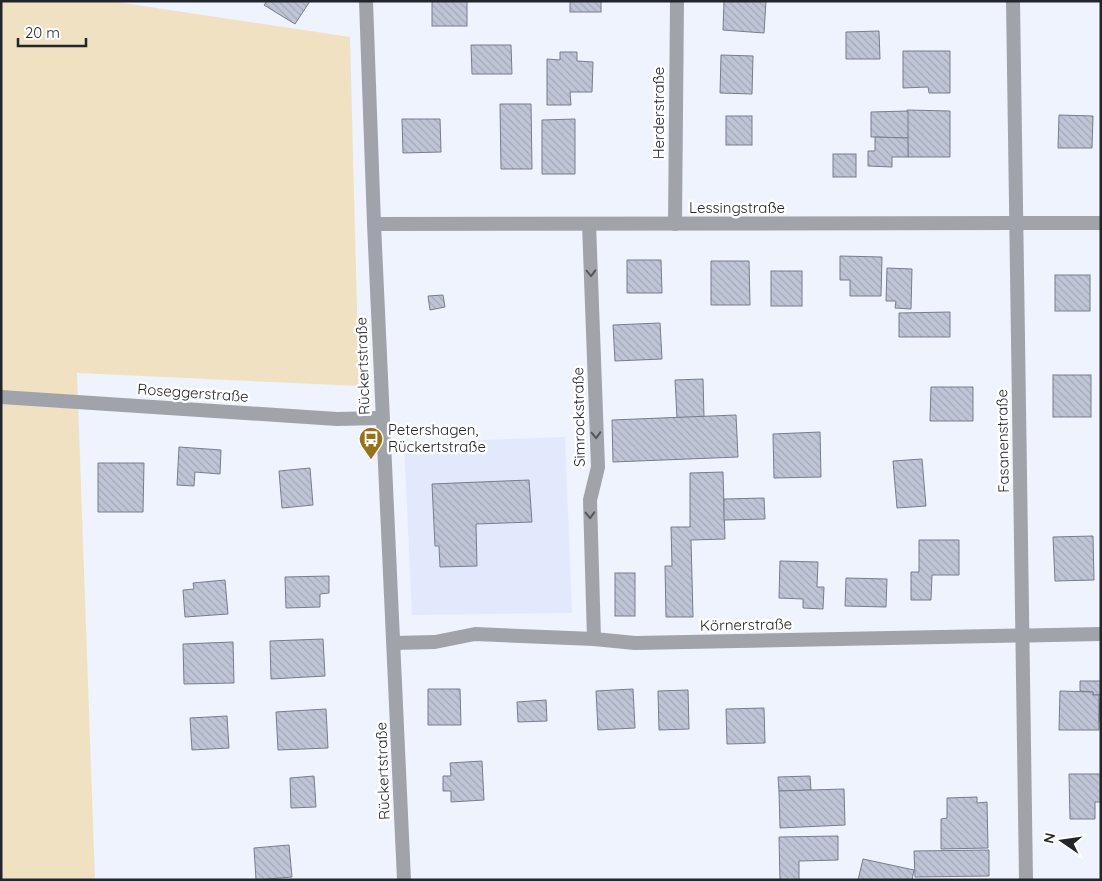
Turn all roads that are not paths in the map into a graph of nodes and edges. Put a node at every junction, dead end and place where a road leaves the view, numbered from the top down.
1 (366, 1) edge
2 (676, 1) edge
3 (1013, 1) edge
4 (1015, 223) junction
5 (1101, 223) edge
6 (374, 224) junction
7 (589, 224) junction
8 (675, 224) junction
9 (1, 397) edge
10 (382, 418) junction
11 (1101, 634) edge
12 (1024, 636) junction
13 (594, 639) junction
14 (394, 643) junction
15 (404, 880) edge
16 (1026, 880) edge

1 - 6 street, Rückertstraße
2 - 8 street, Herderstraße
3 - 4 street, Fasanenstraße
4 - 5 street, Lessingstraße
4 - 8 street, Lessingstraße
4 - 12 street, Fasanenstraße
6 - 7 street, Lessingstraße
6 - 10 street, Rückertstraße
7 - 8 street, Lessingstraße
7 -> 13 street, Simrockstraße
9 - 10 street, Roseggerstraße
10 - 14 street, Rückertstraße
11 - 12 street, Körnerstraße
12 - 13 street, Körnerstraße
12 - 16 street, Fasanenstraße
13 - 14 street, Körnerstraße
14 - 15 street, Rückertstraße

